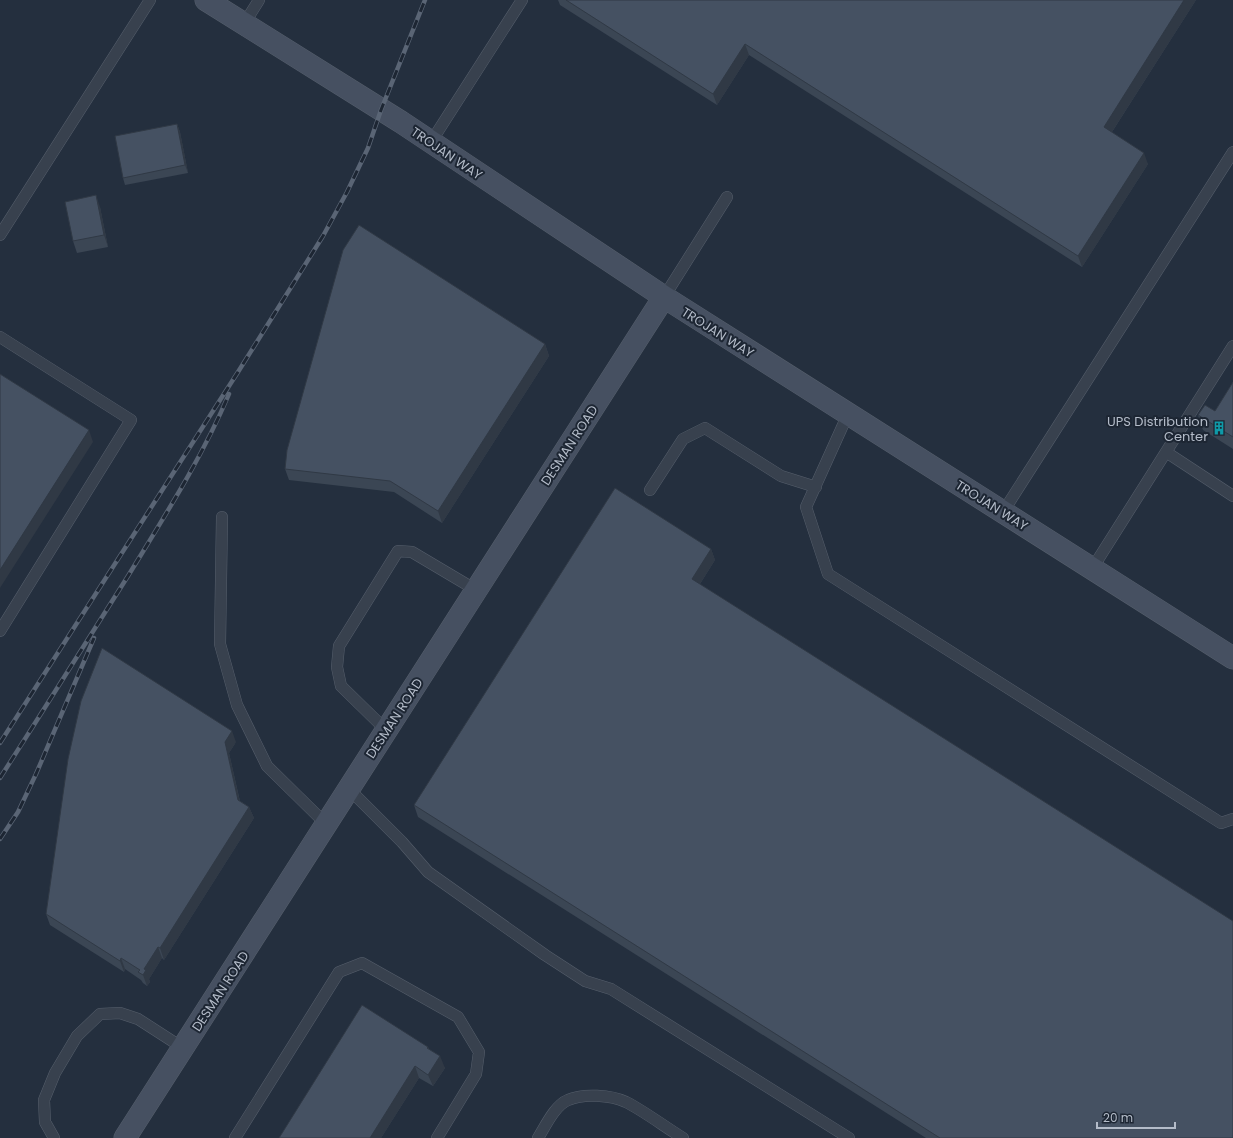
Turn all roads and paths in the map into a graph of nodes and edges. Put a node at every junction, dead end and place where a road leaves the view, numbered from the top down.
1 (150, 0) edge
2 (206, 0) edge
3 (259, 0) edge
4 (522, 0) edge
5 (244, 24) junction
6 (430, 142) junction
7 (1233, 152) edge
8 (728, 197) dead end
9 (0, 235) edge
10 (664, 298) junction
11 (0, 337) edge
12 (1233, 346) edge
13 (848, 414) junction
14 (1166, 452) junction
15 (816, 487) junction
16 (650, 490) dead end
17 (1233, 496) edge
18 (1002, 512) junction
19 (222, 517) dead end
20 (1092, 568) junction
21 (476, 590) junction
22 (0, 631) edge
23 (1233, 658) edge
24 (386, 730) junction
25 (348, 789) junction
26 (1233, 819) edge
27 (326, 824) junction
28 (183, 1048) junction
29 (54, 1138) edge
30 (125, 1138) edge
31 (235, 1138) edge
32 (437, 1138) edge
33 (538, 1138) edge
34 (683, 1138) edge
35 (849, 1138) edge

1 - 9 lane
2 - 5 street, TROJAN WAY
3 - 5 lane
4 - 6 lane
5 - 6 street, TROJAN WAY
6 - 10 street, TROJAN WAY
7 - 18 lane
8 - 10 lane
10 - 13 street, TROJAN WAY
10 - 21 street, DESMAN ROAD
11 - 22 lane
12 - 14 lane
13 - 15 lane
13 - 18 street, TROJAN WAY
14 - 17 lane
14 - 20 lane
15 - 16 lane
15 - 26 lane
18 - 20 street, TROJAN WAY
19 - 27 lane
20 - 23 street, TROJAN WAY
21 - 24 street, DESMAN ROAD
21 - 24 lane
24 - 25 street, DESMAN ROAD
25 - 27 street, DESMAN ROAD
25 - 35 lane
27 - 28 street, DESMAN ROAD
28 - 29 lane
28 - 30 street, DESMAN ROAD
31 - 32 lane
33 - 34 lane

